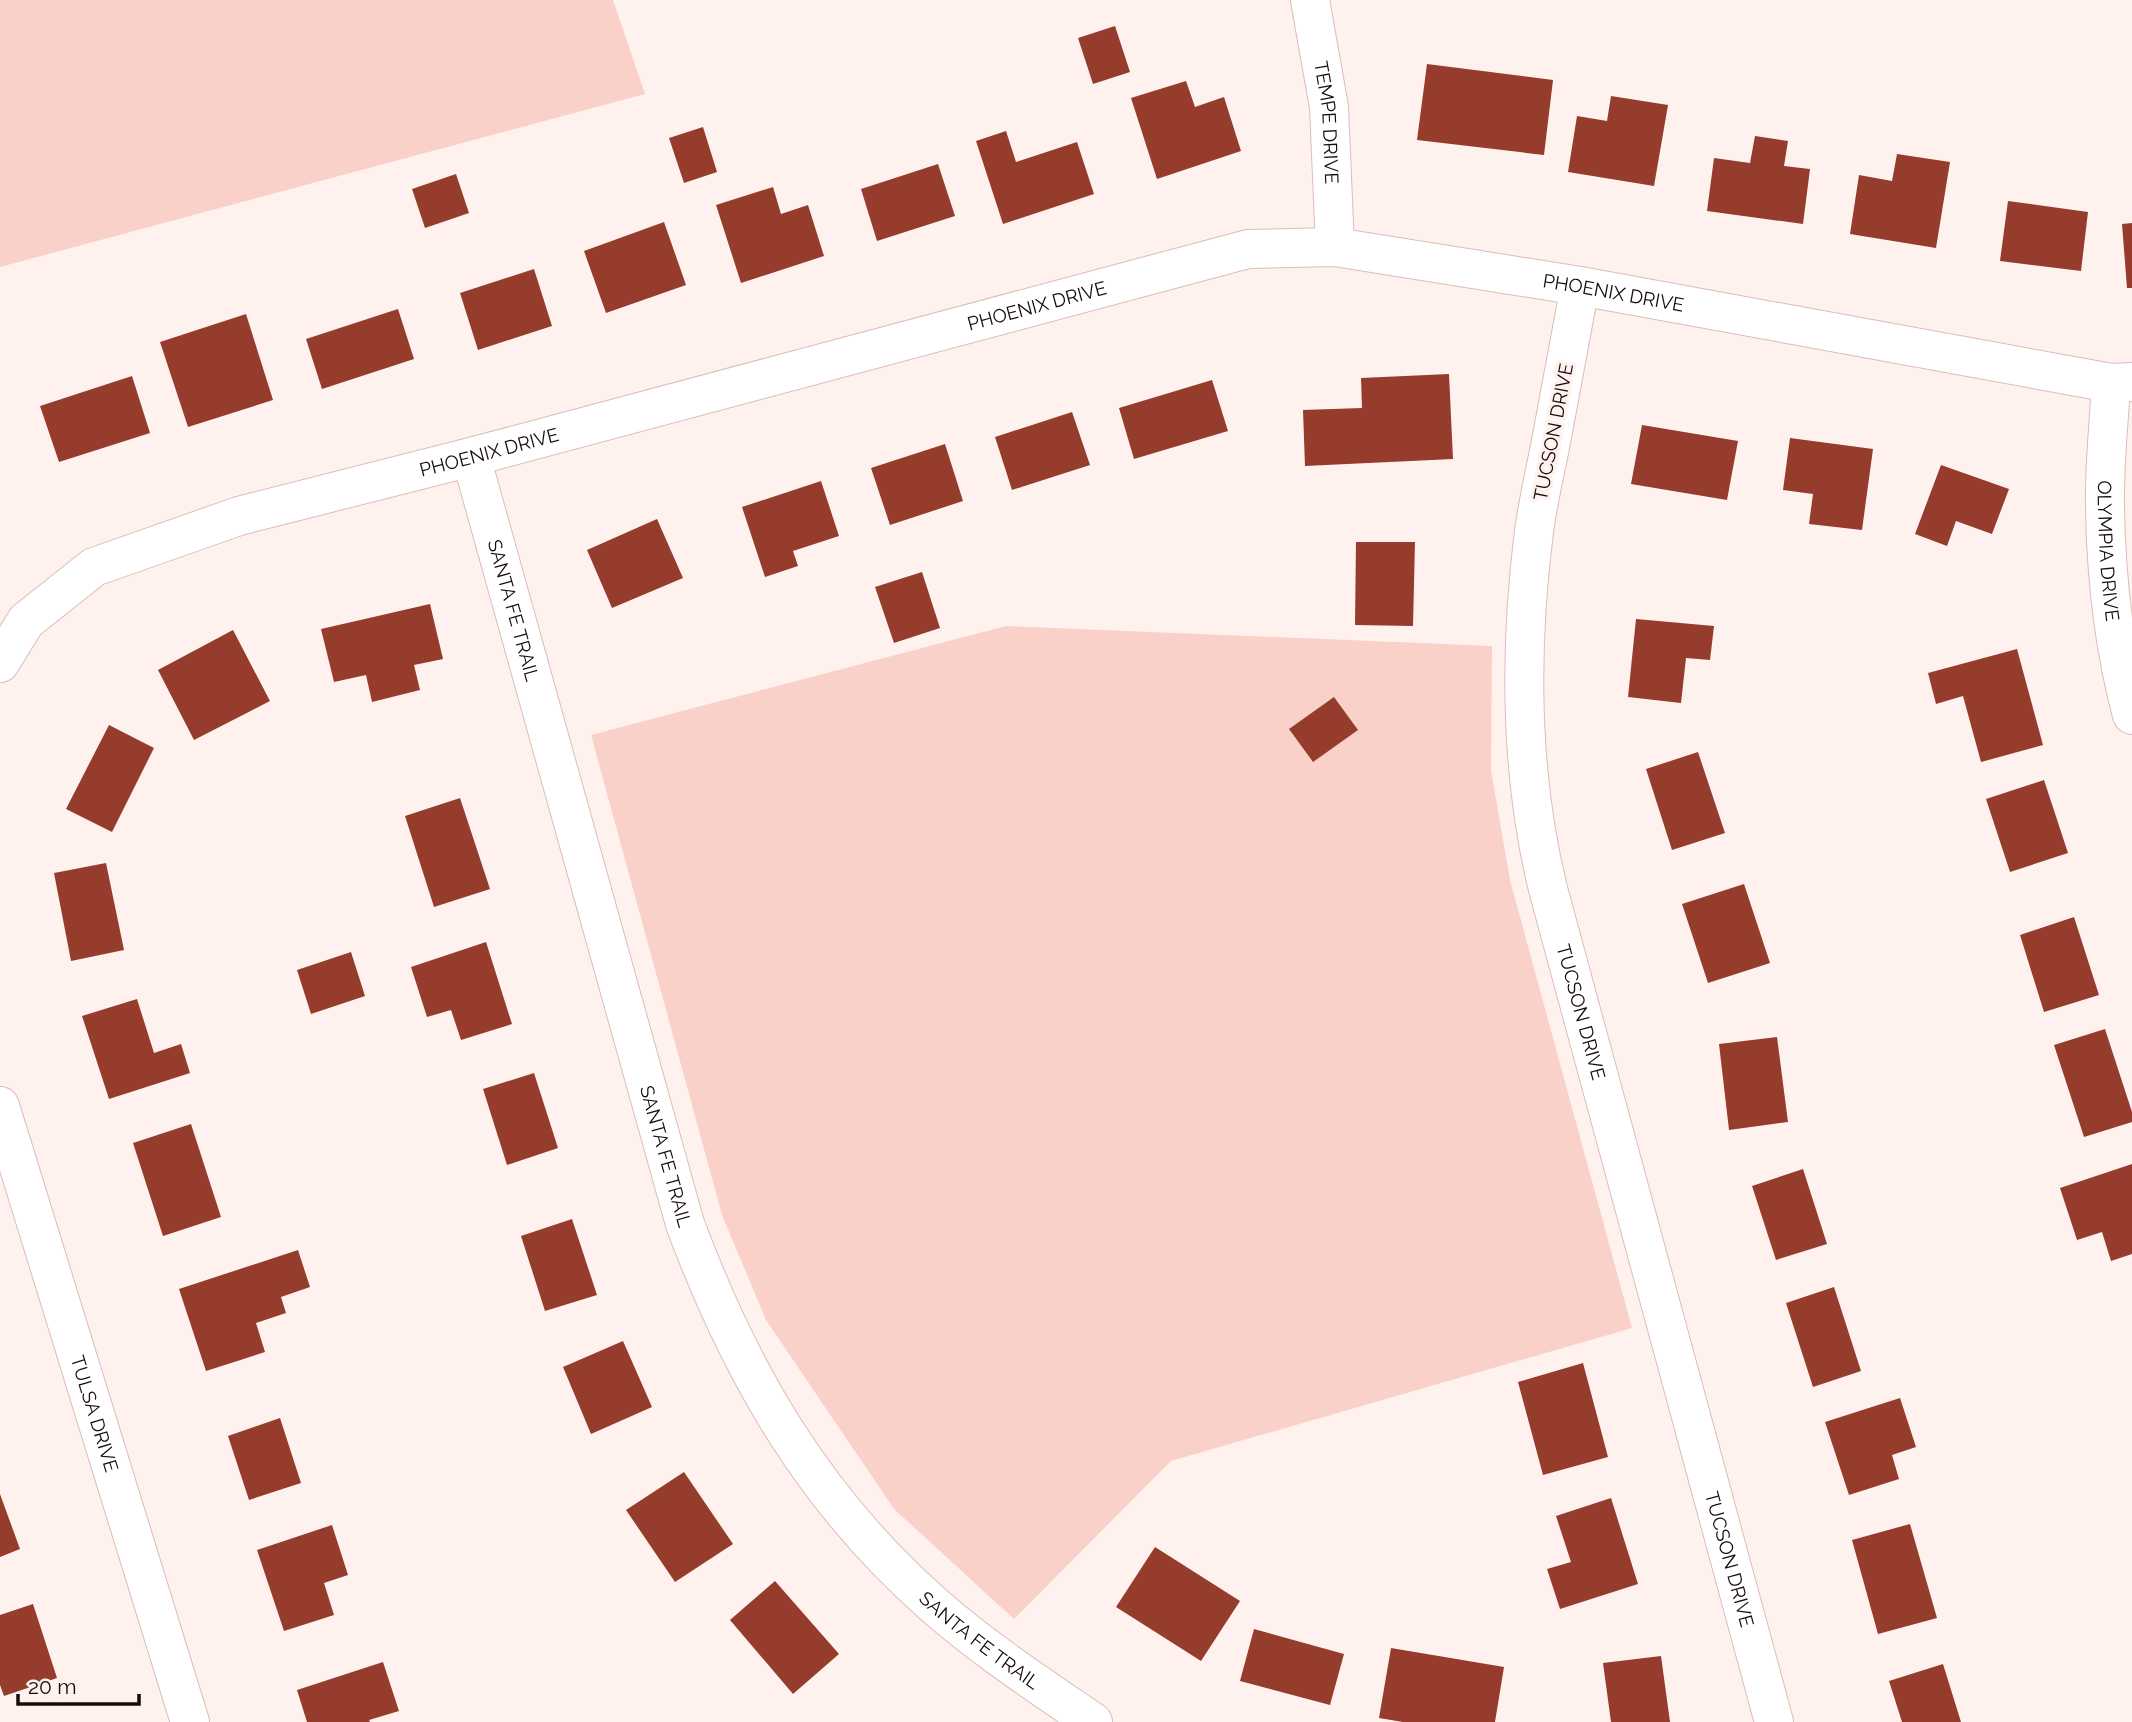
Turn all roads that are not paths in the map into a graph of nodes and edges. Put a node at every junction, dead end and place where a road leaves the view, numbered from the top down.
1 (1310, 0) edge
2 (1335, 247) junction
3 (1580, 286) junction
4 (2122, 382) edge
5 (471, 457) junction
6 (0, 663) edge
7 (2132, 715) edge
8 (0, 1106) edge
9 (190, 1722) edge
10 (1093, 1722) edge
11 (1774, 1722) edge

1 - 2 street, TEMPE DRIVE
2 - 3 street, PHOENIX DRIVE
2 - 5 street, PHOENIX DRIVE
3 - 4 street, PHOENIX DRIVE
3 - 11 street, TUCSON DRIVE
4 - 7 street, OLYMPIA DRIVE
5 - 6 street, PHOENIX DRIVE
5 - 10 street, SANTA FE TRAIL
8 - 9 street, TULSA DRIVE

